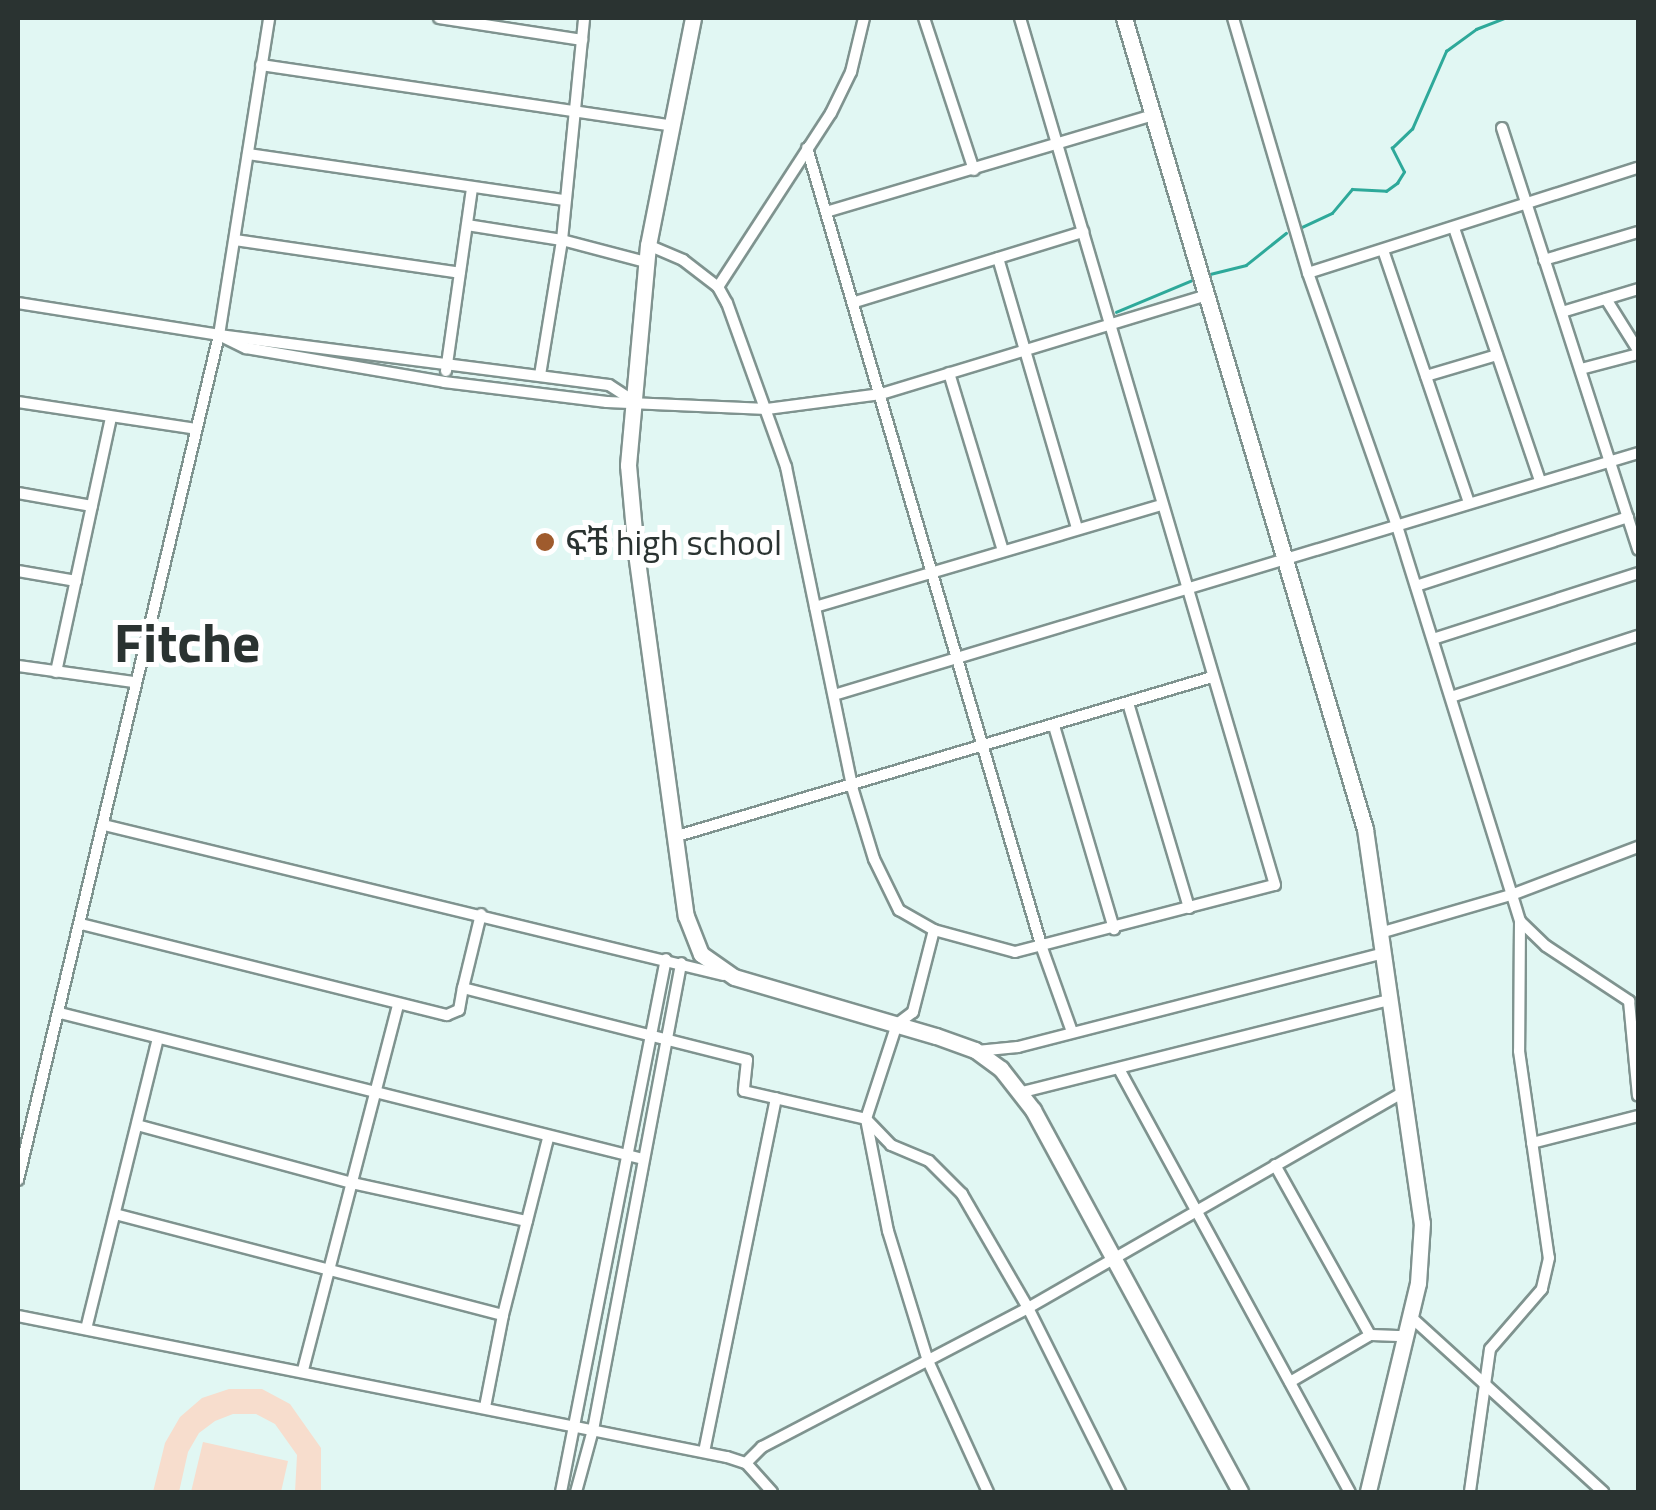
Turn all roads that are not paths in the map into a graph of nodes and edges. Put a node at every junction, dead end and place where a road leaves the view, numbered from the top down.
1 (269, 18) edge
2 (439, 18) edge
3 (584, 18) edge
4 (694, 18) edge
5 (864, 18) edge
6 (924, 18) edge
7 (1020, 18) edge
8 (1124, 18) edge
9 (1233, 18) edge
10 (507, 23) edge
11 (582, 40) junction
12 (262, 65) junction
13 (575, 111) junction
14 (1154, 115) junction
15 (668, 125) junction
16 (1502, 128) dead end
17 (1059, 145) junction
18 (807, 148) junction
19 (248, 154) junction
20 (1638, 168) edge
21 (974, 170) junction
22 (472, 188) junction
23 (565, 200) junction
24 (1524, 207) junction
25 (829, 211) junction
26 (467, 224) junction
27 (1454, 228) junction
28 (1083, 232) junction
29 (1638, 232) edge
30 (235, 240) junction
31 (562, 240) junction
32 (1383, 250) junction
33 (647, 253) junction
34 (998, 258) junction
35 (1544, 260) junction
36 (1308, 273) junction
37 (460, 274) junction
38 (718, 288) junction
39 (1638, 289) edge
40 (1207, 294) junction
41 (1606, 299) junction
42 (854, 302) junction
43 (18, 303) edge
44 (1562, 312) junction
45 (1110, 326) junction
46 (219, 335) junction
47 (1025, 351) junction
48 (1638, 352) edge
49 (1497, 355) junction
50 (447, 365) junction
51 (1581, 370) junction
52 (950, 373) junction
53 (540, 375) junction
54 (1426, 376) junction
55 (444, 382) junction
56 (881, 394) junction
57 (634, 401) junction
58 (18, 402) edge
59 (767, 410) junction
60 (111, 416) junction
61 (196, 430) junction
62 (1638, 453) edge
63 (1611, 461) junction
64 (1540, 481) junction
65 (18, 494) edge
66 (1469, 503) junction
67 (92, 506) junction
68 (1161, 506) junction
69 (1628, 516) junction
70 (1397, 526) junction
71 (1077, 530) junction
72 (1638, 550) edge
73 (1003, 551) junction
74 (1285, 558) junction
75 (18, 571) edge
76 (932, 571) junction
77 (1638, 574) edge
78 (76, 581) junction
79 (1416, 586) junction
80 (1186, 591) junction
81 (816, 607) junction
82 (1638, 636) edge
83 (1433, 639) junction
84 (959, 660) junction
85 (18, 666) edge
86 (56, 672) junction
87 (1212, 678) junction
88 (134, 682) junction
89 (834, 696) junction
90 (1451, 696) junction
91 (1128, 703) junction
92 (1054, 726) junction
93 (984, 747) junction
94 (852, 787) junction
95 (104, 825) junction
96 (674, 837) junction
97 (1638, 846) edge
98 (1514, 894) junction
99 (1189, 908) junction
100 (481, 914) junction
101 (1520, 921) junction
102 (80, 924) junction
103 (1114, 929) junction
104 (934, 930) junction
105 (1380, 932) junction
106 (1042, 948) junction
107 (1384, 954) junction
108 (666, 959) junction
109 (681, 963) junction
110 (734, 977) junction
111 (464, 988) junction
112 (1390, 1000) junction
113 (398, 1005) junction
114 (60, 1013) junction
115 (897, 1024) junction
116 (1072, 1032) junction
117 (651, 1038) junction
118 (158, 1039) junction
119 (666, 1042) junction
120 (976, 1051) junction
121 (1118, 1068) junction
122 (1638, 1077) edge
123 (1404, 1092) junction
124 (1020, 1093) junction
125 (376, 1094) junction
126 (1638, 1096) edge
127 (776, 1098) junction
128 (1638, 1116) edge
129 (866, 1119) junction
130 (137, 1126) junction
131 (548, 1138) junction
132 (1532, 1143) junction
133 (627, 1156) junction
134 (643, 1159) junction
135 (1275, 1165) junction
136 (18, 1180) edge
137 (352, 1183) junction
138 (1196, 1210) junction
139 (115, 1214) junction
140 (526, 1222) junction
141 (1114, 1258) junction
142 (330, 1268) junction
143 (1028, 1308) junction
144 (503, 1315) junction
145 (18, 1316) edge
146 (1410, 1317) junction
147 (86, 1329) junction
148 (1370, 1335) junction
149 (1406, 1336) junction
150 (928, 1361) junction
151 (304, 1370) junction
152 (1290, 1382) junction
153 (1484, 1384) junction
154 (485, 1408) junction
155 (577, 1426) junction
156 (593, 1430) junction
157 (704, 1452) junction
158 (746, 1464) junction
159 (1591, 1480) junction
160 (560, 1492) edge
161 (576, 1492) edge
162 (772, 1492) edge
163 (988, 1492) edge
164 (1120, 1492) edge
165 (1240, 1492) edge
166 (1350, 1492) edge
167 (1368, 1492) edge
168 (1470, 1492) edge
169 (1580, 1492) edge
170 (1602, 1492) edge

1 - 12 street
2 - 10 street
3 - 11 street
4 - 15 street
5 - 18 street
6 - 21 street
7 - 17 street
8 - 14 street
9 - 36 street
10 - 11 street
11 - 13 street
12 - 13 street
12 - 19 street
13 - 15 street
13 - 23 street
14 - 17 street
14 - 40 street
15 - 33 street
16 - 24 street
17 - 21 street
17 - 28 street
18 - 25 street
18 - 38 street
19 - 22 street
19 - 30 street
20 - 24 street
21 - 25 street
22 - 23 street
22 - 26 street
23 - 31 street
24 - 27 street
24 - 35 street
25 - 42 street
26 - 31 street
26 - 37 street
27 - 32 street
27 - 49 street
28 - 34 street
28 - 45 street
29 - 35 street
30 - 37 street
30 - 46 street
31 - 33 street
31 - 53 street
32 - 36 street
32 - 54 street
33 - 38 street
33 - 57 street
34 - 42 street
34 - 47 street
35 - 44 street
36 - 70 street
37 - 50 street
38 - 59 street
39 - 41 street
40 - 45 street
40 - 74 street
41 - 44 street
41 - 48 street
42 - 56 street
43 - 46 street
44 - 51 street
45 - 47 street
45 - 68 street
46 - 50 street
46 - 55 street
46 - 61 street
47 - 52 street
47 - 71 street
48 - 51 street
49 - 54 street
49 - 64 street
50 - 53 street
50 - 55 street
51 - 63 street
52 - 56 street
52 - 73 street
53 - 57 street
54 - 66 street
55 - 57 street
56 - 59 street
56 - 76 street
57 - 59 street
57 - 96 street
58 - 60 street
59 - 81 street
60 - 61 street
60 - 67 street
61 - 88 street
62 - 63 street
63 - 64 street
63 - 69 street
64 - 66 street
65 - 67 street
66 - 70 street
67 - 78 street
68 - 71 street
68 - 80 street
69 - 72 street
69 - 79 street
70 - 74 street
70 - 79 street
71 - 73 street
73 - 76 street
74 - 80 street
74 - 105 street
75 - 78 street
76 - 81 street
76 - 84 street
77 - 83 street
78 - 86 street
79 - 83 street
80 - 84 street
80 - 87 street
81 - 89 street
82 - 90 street
83 - 90 street
84 - 89 street
84 - 93 street
85 - 86 street
86 - 88 street
87 - 91 street
87 - 99 street
88 - 95 street
89 - 94 street
90 - 98 street
91 - 92 street
91 - 99 street
92 - 93 street
92 - 103 street
93 - 94 street
93 - 106 street
94 - 96 street
94 - 104 street
95 - 100 street
95 - 102 street
96 - 110 street
97 - 98 street
98 - 101 street
98 - 105 street
99 - 103 street
100 - 108 street
100 - 111 street
101 - 122 street
101 - 132 street
102 - 113 street
102 - 114 street
103 - 106 street
104 - 106 street
104 - 115 street
105 - 107 street
106 - 116 street
107 - 112 street
107 - 116 street
108 - 109 street
108 - 117 street
109 - 110 street
109 - 119 street
110 - 115 street
111 - 113 street
111 - 117 street
112 - 121 street
112 - 123 street
113 - 125 street
114 - 118 street
114 - 136 street
115 - 120 street
115 - 129 street
116 - 120 street
117 - 119 street
117 - 133 street
118 - 125 street
118 - 130 street
119 - 127 street
119 - 134 street
120 - 124 street
121 - 124 street
121 - 138 street
122 - 126 street
123 - 135 street
123 - 146 street
124 - 141 street
125 - 131 street
125 - 137 street
127 - 129 street
127 - 157 street
128 - 132 street
129 - 143 street
129 - 150 street
130 - 137 street
130 - 139 street
131 - 133 street
131 - 140 street
132 - 153 street
133 - 134 street
133 - 155 street
134 - 156 street
135 - 138 street
135 - 148 street
137 - 140 street
137 - 142 street
138 - 141 street
138 - 152 street
139 - 142 street
139 - 147 street
140 - 144 street
141 - 143 street
141 - 165 street
142 - 144 street
142 - 151 street
143 - 150 street
143 - 164 street
144 - 154 street
145 - 147 street
146 - 149 street
146 - 153 street
147 - 151 street
148 - 149 street
148 - 152 street
149 - 167 street
150 - 158 street
150 - 163 street
151 - 154 street
152 - 166 street
153 - 159 street
153 - 168 street
154 - 155 street
155 - 156 street
155 - 160 street
156 - 157 street
156 - 161 street
157 - 158 street
158 - 162 street
159 - 169 street
159 - 170 street

